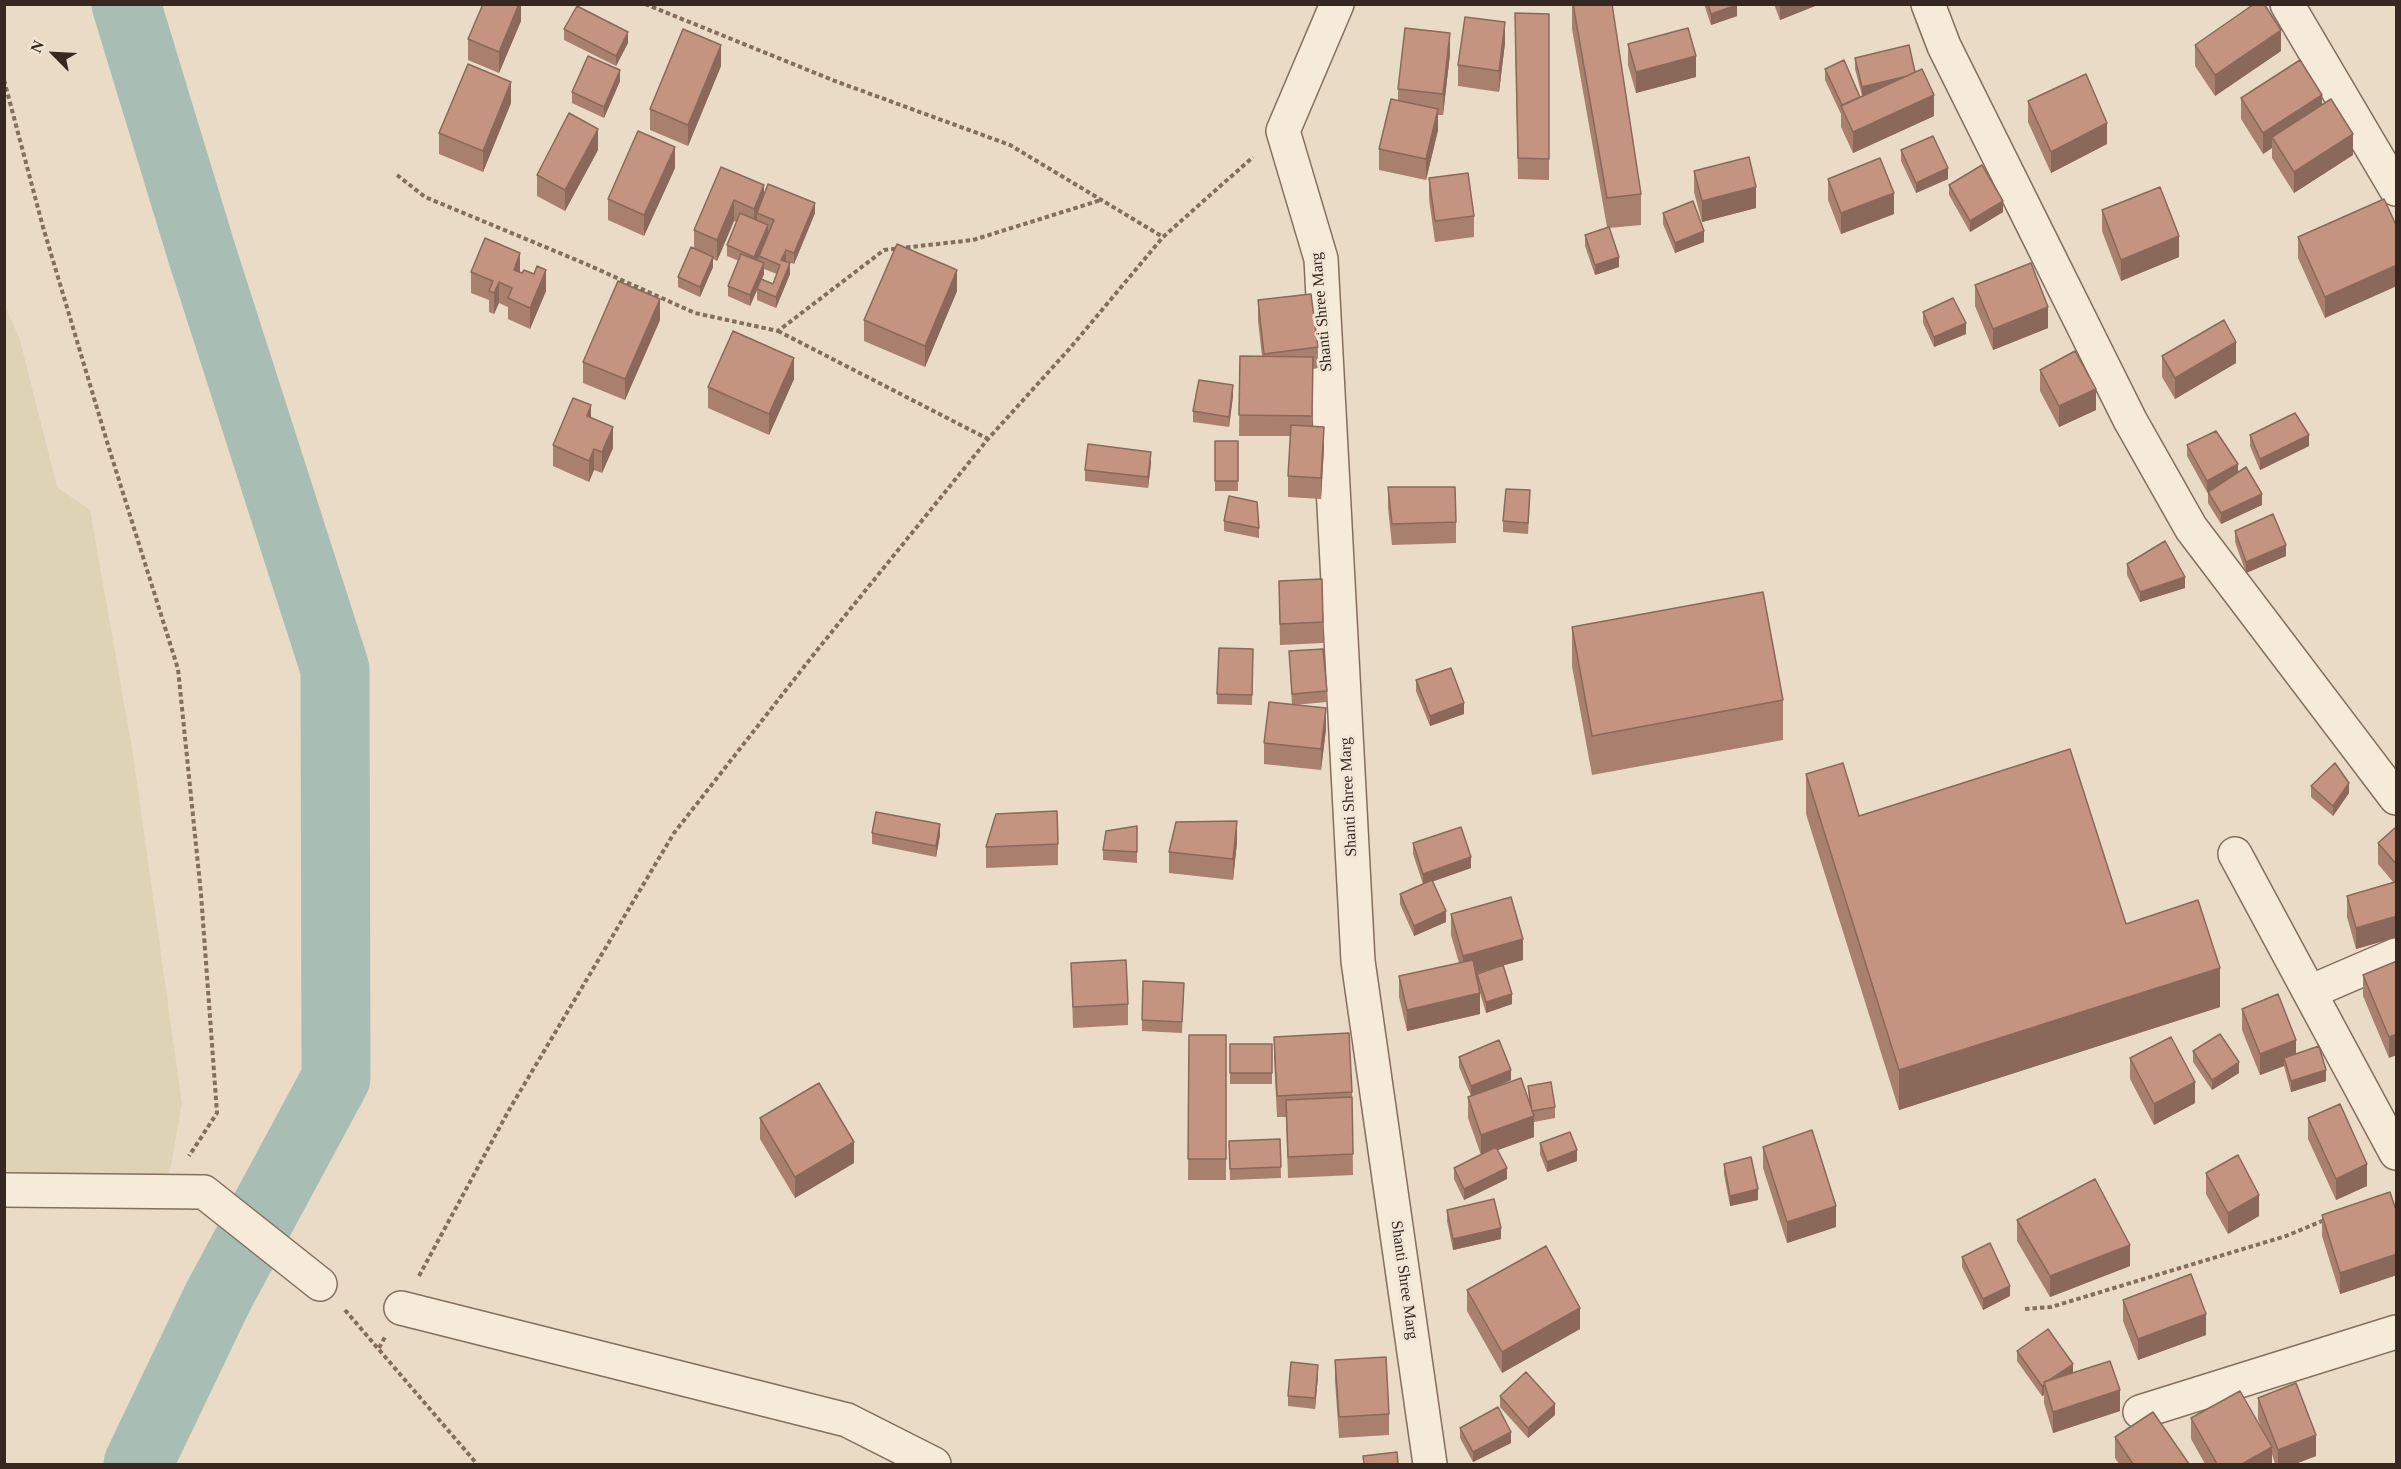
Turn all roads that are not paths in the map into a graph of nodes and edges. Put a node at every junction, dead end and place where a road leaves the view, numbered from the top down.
1 (1337, 4) edge
2 (1928, 4) edge
3 (2286, 4) edge
4 (2397, 189) edge
5 (2397, 798) edge
6 (2235, 855) dead end
7 (2397, 955) edge
8 (2310, 992) junction
9 (2397, 1153) edge
10 (4, 1190) edge
11 (320, 1284) road end
12 (401, 1308) road end
13 (2397, 1332) edge
14 (2140, 1412) dead end
15 (934, 1464) edge
16 (1430, 1464) edge

1 - 16 street, Shanti Shree Marg
2 - 5 street
3 - 4 street
6 - 8 street
7 - 8 street
8 - 9 street
10 - 11 street
12 - 15 street
13 - 14 street

